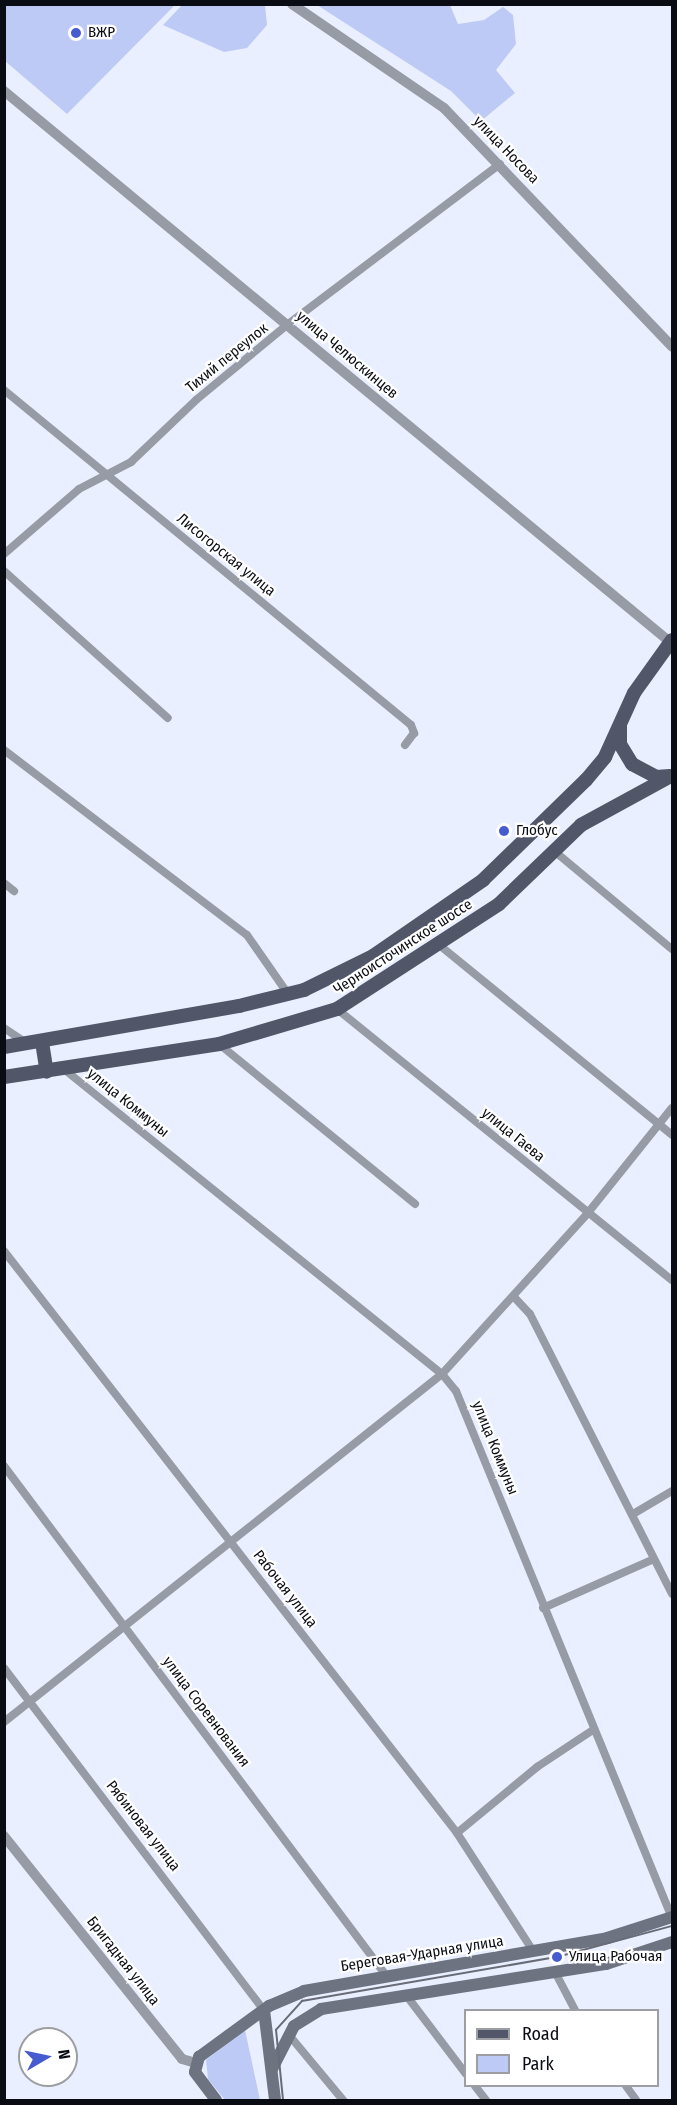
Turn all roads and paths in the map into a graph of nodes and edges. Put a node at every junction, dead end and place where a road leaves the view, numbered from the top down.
1 (292, 4) edge
2 (4, 92) edge
3 (500, 164) junction
4 (287, 325) junction
5 (672, 347) edge
6 (4, 390) edge
7 (107, 476) junction
8 (4, 554) edge
9 (4, 571) edge
10 (671, 641) edge
11 (168, 718) dead end
12 (620, 721) junction
13 (405, 745) dead end
14 (4, 750) edge
15 (672, 775) edge
16 (553, 850) junction
17 (4, 883) edge
18 (14, 891) dead end
19 (438, 945) junction
20 (672, 949) edge
21 (288, 994) junction
22 (337, 1010) junction
23 (4, 1028) edge
24 (42, 1042) junction
25 (28, 1044) junction
26 (219, 1044) junction
27 (4, 1047) edge
28 (65, 1070) junction
29 (47, 1072) junction
30 (4, 1077) edge
31 (672, 1108) edge
32 (660, 1125) junction
33 (672, 1134) edge
34 (415, 1204) dead end
35 (587, 1214) junction
36 (4, 1251) edge
37 (672, 1280) edge
38 (514, 1297) junction
39 (442, 1374) junction
40 (4, 1466) edge
41 (672, 1491) edge
42 (633, 1514) junction
43 (230, 1541) junction
44 (654, 1559) junction
45 (672, 1594) edge
46 (543, 1608) junction
47 (125, 1629) junction
48 (4, 1668) edge
49 (31, 1702) junction
50 (4, 1722) edge
51 (593, 1730) junction
52 (458, 1833) junction
53 (4, 1836) edge
54 (672, 1918) edge
55 (672, 1942) edge
56 (533, 1952) junction
57 (555, 1972) junction
58 (385, 1974) junction
59 (406, 1995) junction
60 (262, 2005) junction
61 (574, 2009) edge
62 (289, 2035) junction
63 (196, 2063) junction
64 (272, 2068) junction
65 (464, 2073) edge
66 (476, 2087) edge
67 (627, 2087) edge
68 (216, 2100) edge
69 (275, 2100) edge
70 (344, 2100) edge
71 (486, 2100) edge
72 (636, 2100) edge

1 - 3 street, улица Носова
2 - 4 street, улица Челюскинцев
3 - 4 street, Тихий переулок
3 - 5 street, улица Носова
4 - 7 street, Тихий переулок
4 - 10 street, улица Челюскинцев
6 - 7 street, Лисогорская улица
7 - 8 street, Тихий переулок
7 - 13 street, Лисогорская улица
9 - 11 street
10 - 12 main road, Черноисточинское шоссе
12 - 15 main road
12 - 21 main road, Черноисточинское шоссе
14 - 21 street
15 - 16 main road, Черноисточинское шоссе
16 - 19 main road, Черноисточинское шоссе
16 - 20 street
17 - 18 street
19 - 22 main road, Черноисточинское шоссе
19 - 32 street
21 - 24 main road, Черноисточинское шоссе
22 - 26 main road, Черноисточинское шоссе
22 - 35 street, улица Гаева
23 - 25 street
24 - 25 main road, Черноисточинское шоссе
24 - 29 main road
25 - 27 main road, Черноисточинское шоссе
26 - 28 main road, Черноисточинское шоссе
26 - 34 street
28 - 29 main road, Черноисточинское шоссе
28 - 39 street, улица Коммуны
29 - 30 main road, Черноисточинское шоссе
31 - 32 street
32 - 33 street
32 - 35 street
35 - 37 street, улица Гаева
35 - 38 street
36 - 43 street, Рабочая улица
38 - 39 street
38 - 42 street
39 - 43 street
39 - 46 street, улица Коммуны
40 - 47 street, улица Соревнования
41 - 42 street
42 - 44 street
43 - 47 street
43 - 52 street, Рабочая улица
44 - 45 street
44 - 46 street
46 - 51 street, улица Коммуны
47 - 49 street
47 - 58 street, улица Соревнования
48 - 49 street, Рябиновая улица
49 - 50 street
49 - 60 street, Рябиновая улица
51 - 52 street
51 - 54 street, улица Коммуны
52 - 56 street, Рабочая улица
53 - 63 street, Бригадная улица
54 - 56 main road, Береговая-Ударная улица
55 - 57 main road
56 - 58 main road, Береговая-Ударная улица
57 - 59 main road
57 - 61 street
58 - 60 main road, Береговая-Ударная улица
59 - 62 main road
59 - 65 street
60 - 63 main road, Береговая-Ударная улица
60 - 64 main road
62 - 64 main road
62 - 70 street
63 - 68 main road
64 - 69 main road
66 - 71 street
67 - 72 street

